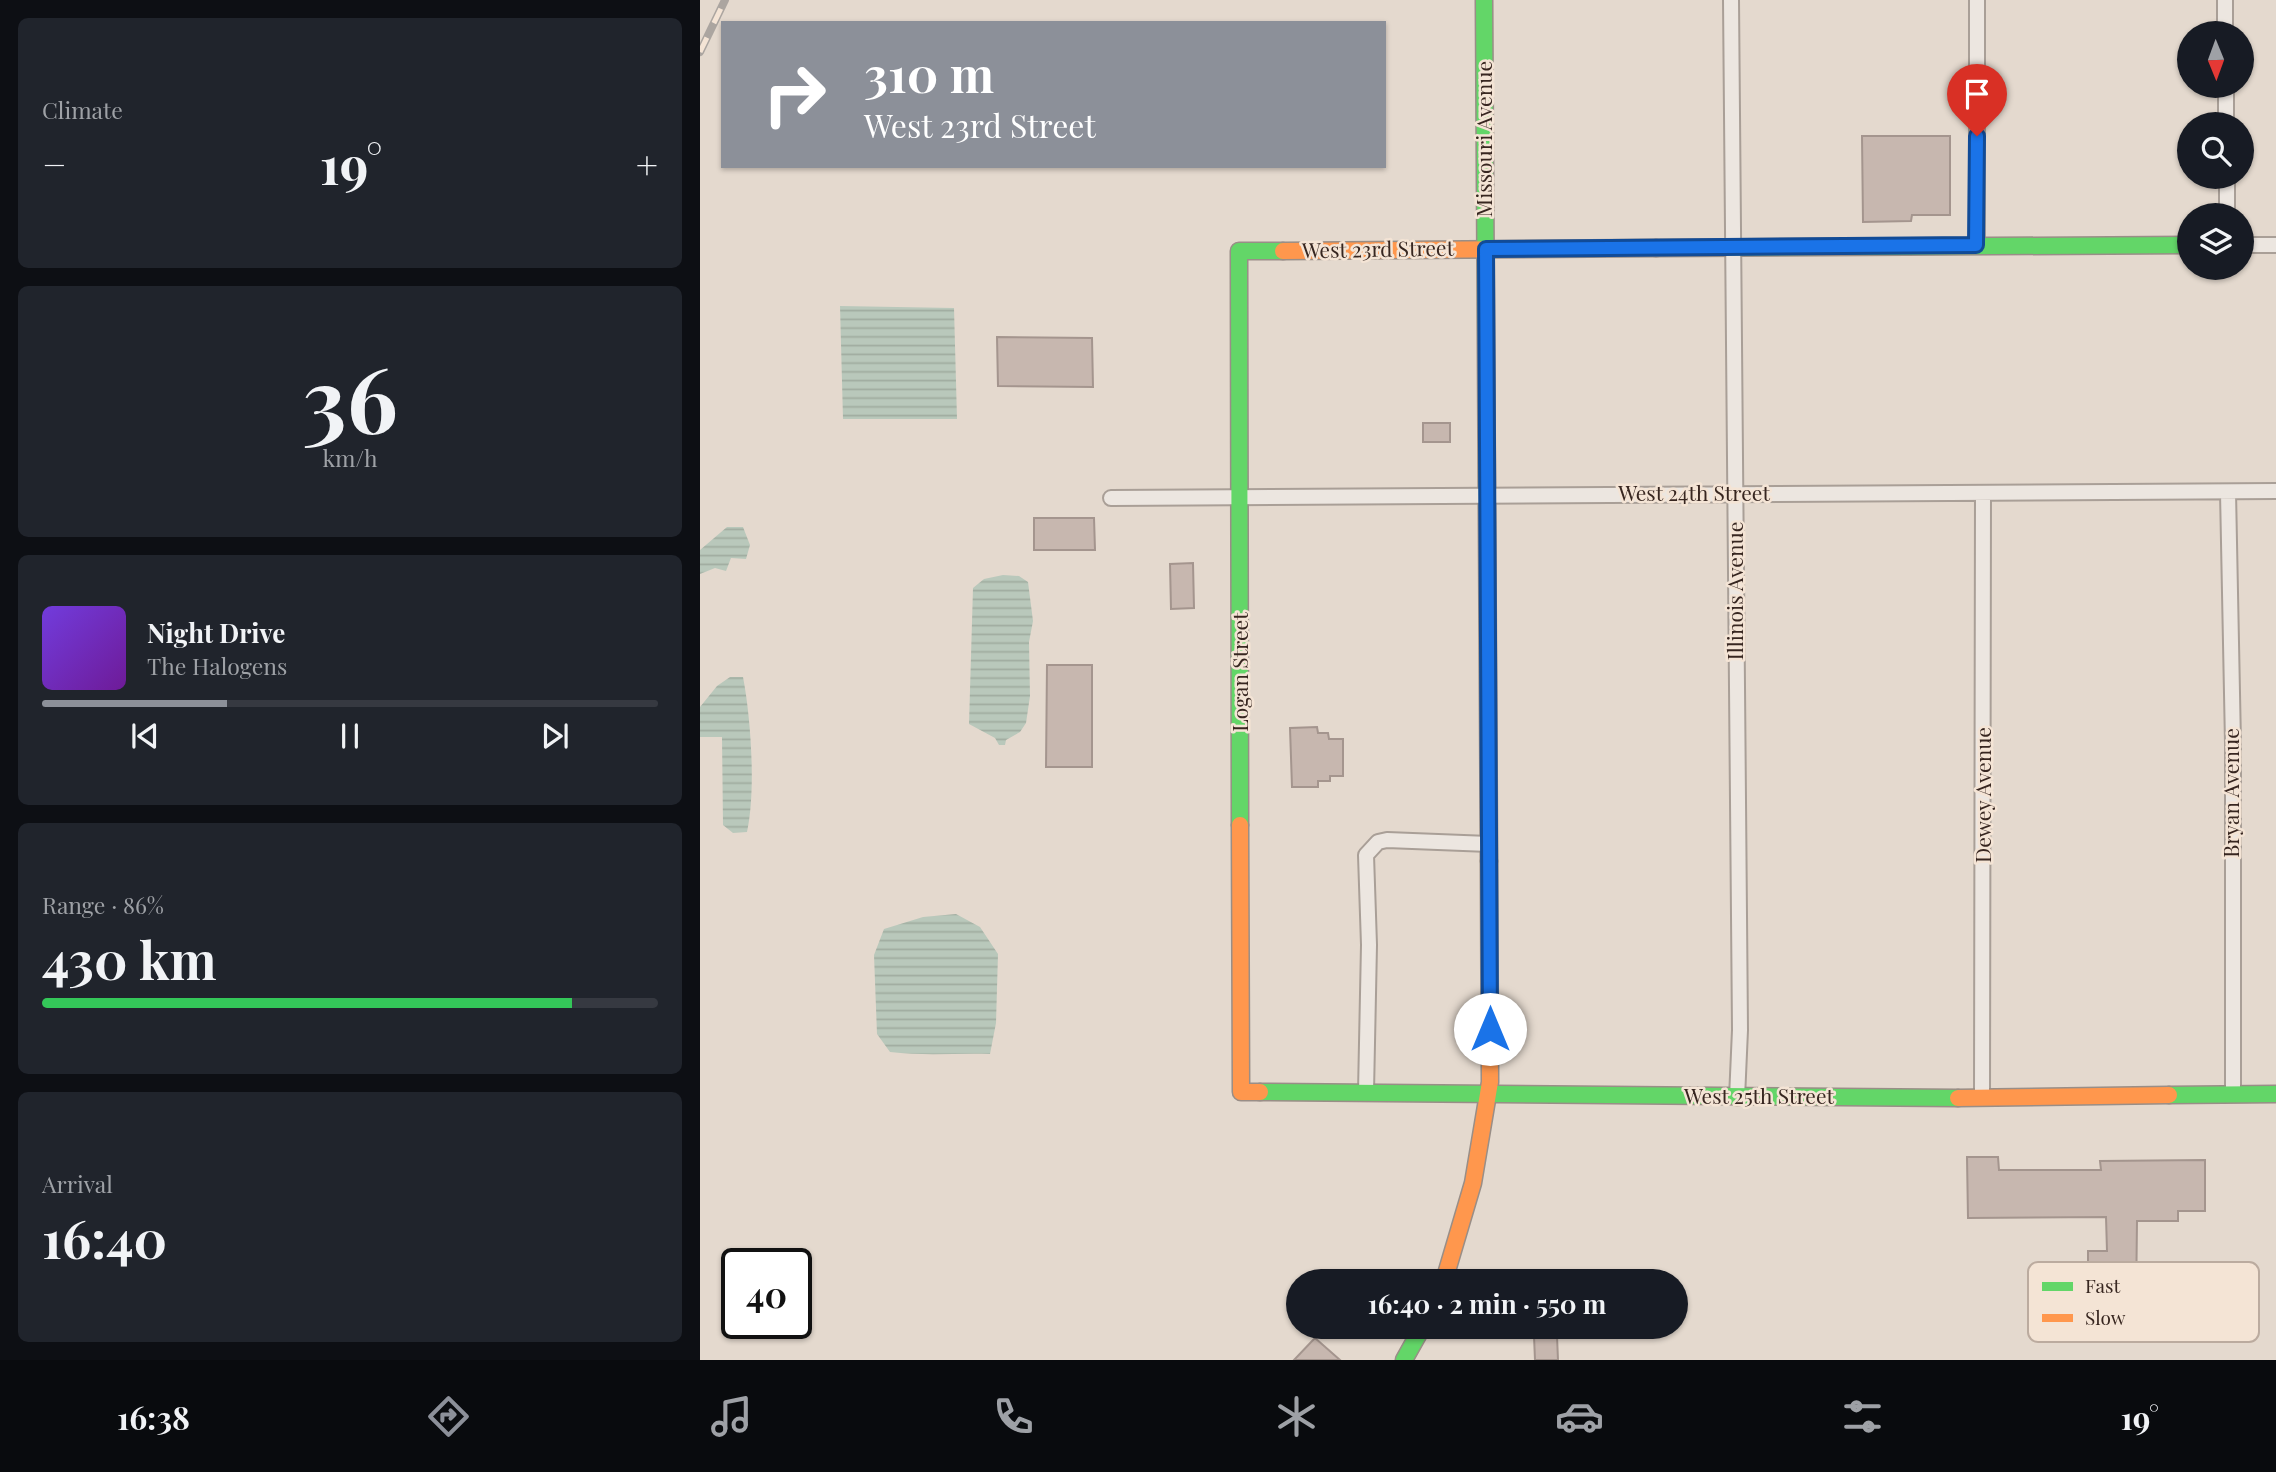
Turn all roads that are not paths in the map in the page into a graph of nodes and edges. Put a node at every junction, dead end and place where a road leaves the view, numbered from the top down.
1 (1484, 0) edge
2 (1731, 0) edge
3 (1977, 0) edge
4 (2225, 0) edge
5 (2225, 21) edge
6 (2254, 244) edge
7 (1976, 245) junction
8 (2177, 245) edge
9 (2276, 245) edge
10 (1733, 247) junction
11 (1486, 249) junction
12 (1239, 251) joint
13 (2276, 491) edge
14 (2228, 492) junction
15 (1983, 493) junction
16 (1735, 494) junction
17 (1240, 495) junction
18 (1487, 495) junction
19 (1111, 498) dead end
20 (1489, 844) junction
21 (1241, 1092) joint
22 (1366, 1092) junction
23 (1488, 1094) junction
24 (2233, 1094) junction
25 (2276, 1094) edge
26 (1982, 1097) junction
27 (1737, 1098) junction
28 (1448, 1269) edge
29 (1416, 1339) edge
30 (1404, 1360) edge

1 - 11 street, Missouri Avenue
2 - 10 street, Illinois Avenue
3 - 7 street
4 - 5 street
6 - 9 street
7 - 8 street, West 23rd Street
7 - 10 street, West 23rd Street
10 - 11 street, West 23rd Street
10 - 16 street, Illinois Avenue
11 - 12 street, West 23rd Street
11 - 18 street, Missouri Avenue
12 - 17 street, Logan Street
13 - 14 street, West 24th Street
14 - 15 street, West 24th Street
14 - 24 street, Bryan Avenue
15 - 16 street, West 24th Street
15 - 26 street, Dewey Avenue
16 - 18 street, West 24th Street
16 - 27 street, Illinois Avenue
17 - 18 street, West 24th Street
17 - 19 street, West 24th Street
17 - 21 street, Logan Street
18 - 20 street, Missouri Avenue
20 - 22 street
20 - 23 street, Missouri Avenue
21 - 22 street, West 25th Street
22 - 23 street, West 25th Street
23 - 27 street, West 25th Street
23 - 28 street, Missouri Avenue
24 - 25 street, West 25th Street
24 - 26 street, West 25th Street
26 - 27 street, West 25th Street
29 - 30 street

